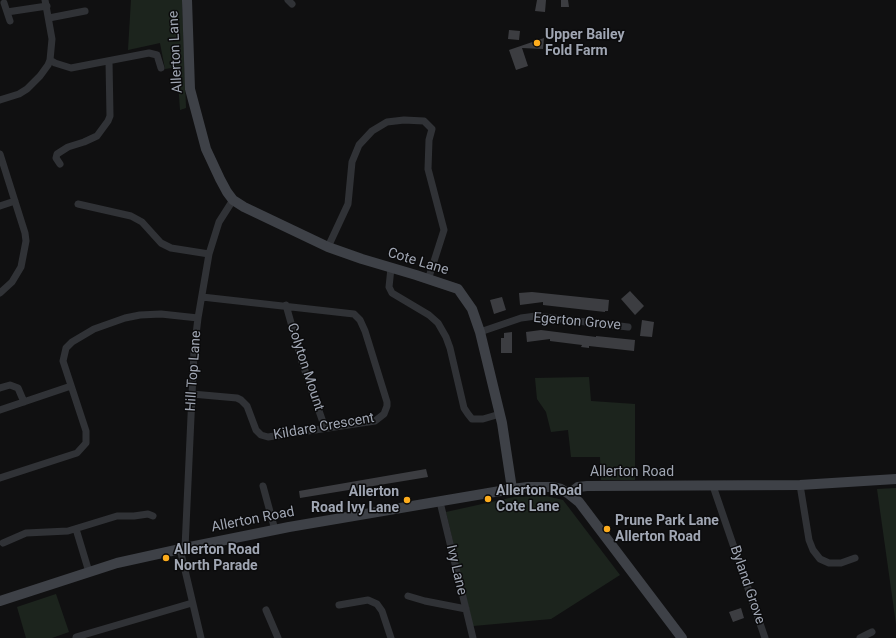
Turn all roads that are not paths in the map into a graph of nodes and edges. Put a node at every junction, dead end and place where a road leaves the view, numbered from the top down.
1 (187, 0) edge
2 (4, 3) dead end
3 (46, 3) edge
4 (85, 11) dead end
5 (7, 12) junction
6 (49, 18) junction
7 (10, 21) dead end
8 (50, 60) junction
9 (110, 61) junction
10 (161, 68) dead end
11 (0, 100) edge
12 (206, 149) joint
13 (0, 154) edge
14 (60, 164) dead end
15 (233, 200) junction
16 (15, 201) junction
17 (78, 204) dead end
18 (0, 206) edge
19 (328, 247) junction
20 (209, 254) junction
21 (391, 268) junction
22 (428, 280) junction
23 (0, 293) edge
24 (202, 296) junction
25 (286, 305) junction
26 (198, 318) junction
27 (628, 327) dead end
28 (480, 332) junction
29 (71, 386) junction
30 (0, 388) edge
31 (192, 394) junction
32 (24, 402) junction
33 (0, 410) edge
34 (500, 414) junction
35 (325, 428) junction
36 (0, 478) edge
37 (896, 479) edge
38 (800, 485) junction
39 (263, 486) dead end
40 (713, 486) junction
41 (512, 489) junction
42 (569, 494) junction
43 (440, 502) junction
44 (153, 516) dead end
45 (76, 529) junction
46 (275, 530) junction
47 (3, 543) dead end
48 (183, 548) junction
49 (855, 558) dead end
50 (89, 572) junction
51 (408, 596) dead end
52 (0, 601) edge
53 (192, 602) junction
54 (339, 605) dead end
55 (466, 609) junction
56 (266, 610) dead end
57 (872, 632) dead end
58 (76, 638) edge
59 (201, 638) edge
60 (278, 638) edge
61 (391, 638) edge
62 (473, 638) edge
63 (682, 638) edge
64 (765, 638) edge
65 (860, 638) edge

1 - 12 street, Allerton Lane
2 - 5 street
3 - 5 street
3 - 6 street
4 - 6 street
5 - 7 street
6 - 8 street
8 - 9 street
8 - 11 street
9 - 10 street
9 - 14 street
12 - 15 street, Cote Lane
13 - 16 street
15 - 19 street, Cote Lane
15 - 20 street, Hill Top Lane
16 - 18 street
16 - 23 street
17 - 20 street
19 - 21 street, Cote Lane
19 - 22 street
20 - 24 street, Hill Top Lane
21 - 22 street, Cote Lane
21 - 34 street
22 - 28 street, Cote Lane
24 - 25 street, Kildare Crescent
24 - 26 street, Hill Top Lane
25 - 35 street, Colyton Mount
25 - 35 street, Kildare Crescent
26 - 29 street
26 - 31 street, Hill Top Lane
27 - 28 street, Egerton Grove
28 - 34 street, Cote Lane
29 - 32 street
29 - 36 street
30 - 32 street
31 - 35 street, Kildare Crescent
31 - 48 street, Hill Top Lane
32 - 33 street
34 - 41 street, Cote Lane
37 - 38 street, Allerton Road
38 - 40 street, Allerton Road
38 - 49 street
39 - 46 street
40 - 42 street, Allerton Road
40 - 64 street, Byland Grove
41 - 42 street, Allerton Road
41 - 43 street, Allerton Road
42 - 63 street
43 - 46 street, Allerton Road
43 - 55 street, Ivy Lane
44 - 45 street
45 - 47 street
45 - 50 street
46 - 48 street, Allerton Road
48 - 50 street, Allerton Road
48 - 53 street, Hill Top Lane
50 - 52 street, Allerton Road
51 - 55 street
53 - 58 street
53 - 59 street, Hill Top Lane
54 - 61 street
55 - 62 street, Ivy Lane
56 - 60 street
57 - 65 street

